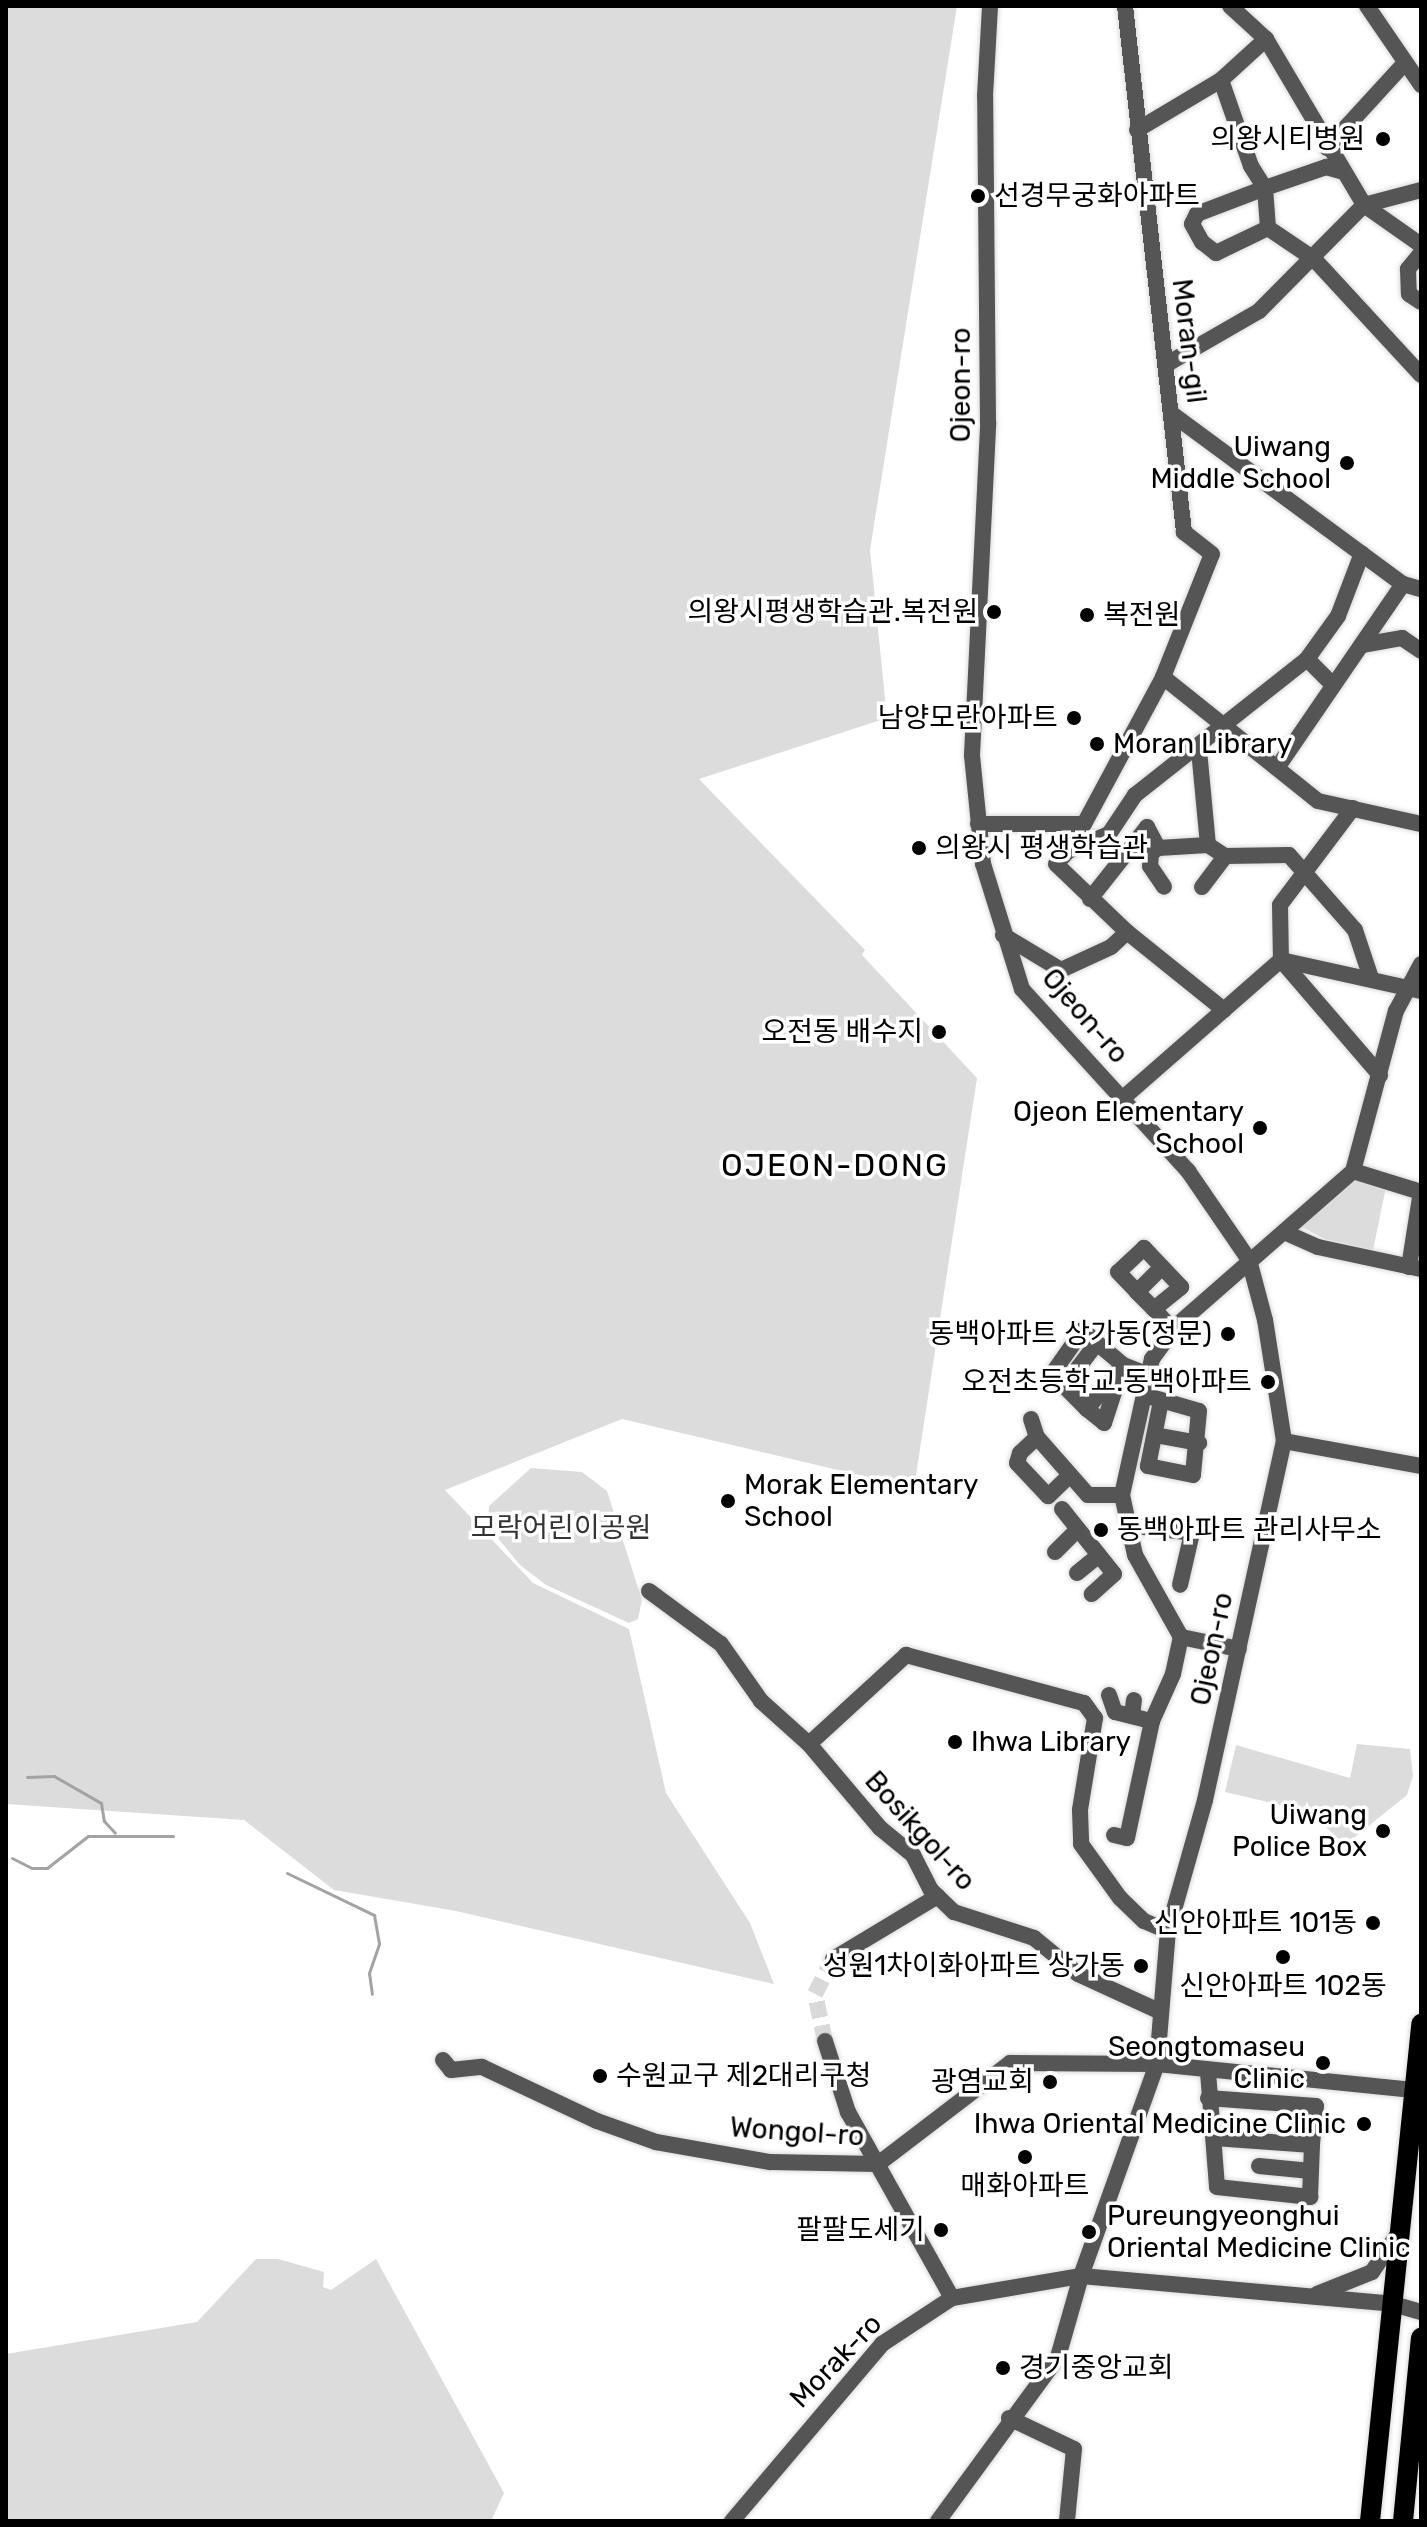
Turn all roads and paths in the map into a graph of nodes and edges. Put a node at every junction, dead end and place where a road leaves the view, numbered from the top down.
1 (990, 6) edge
2 (1125, 6) edge
3 (1230, 6) edge
4 (1367, 6) edge
5 (1266, 39) junction
6 (1405, 63) junction
7 (1221, 80) junction
8 (1421, 85) edge
9 (1137, 130) junction
10 (1327, 148) junction
11 (1340, 171) junction
12 (1265, 188) junction
13 (1421, 190) edge
14 (1364, 205) junction
15 (1268, 228) junction
16 (1421, 245) edge
17 (1421, 253) edge
18 (1314, 259) junction
19 (1421, 302) edge
20 (1167, 364) junction
21 (1421, 375) edge
22 (1172, 414) junction
23 (1362, 553) junction
24 (1403, 584) junction
25 (1421, 589) edge
26 (1362, 645) junction
27 (1421, 651) edge
28 (1307, 659) junction
29 (1163, 677) junction
30 (1332, 684) junction
31 (1221, 724) junction
32 (1199, 750) junction
33 (1277, 768) junction
34 (1353, 808) junction
35 (978, 824) junction
36 (1421, 824) edge
37 (1208, 845) junction
38 (1158, 848) junction
39 (1225, 856) junction
40 (1305, 872) junction
41 (1164, 887) dead end
42 (1202, 887) dead end
43 (1090, 899) junction
44 (1127, 932) junction
45 (1003, 935) junction
46 (1281, 960) junction
47 (1421, 964) edge
48 (1371, 978) junction
49 (1415, 988) edge
50 (1224, 1010) junction
51 (1380, 1075) junction
52 (1122, 1099) junction
53 (1353, 1171) junction
54 (1421, 1192) edge
55 (1284, 1232) junction
56 (1249, 1260) junction
57 (1162, 1267) junction
58 (1415, 1268) edge
59 (1137, 1292) junction
60 (1154, 1309) junction
61 (1173, 1330) junction
62 (1123, 1365) junction
63 (1149, 1375) junction
64 (1144, 1395) junction
65 (1161, 1401) junction
66 (1031, 1419) dead end
67 (1155, 1435) junction
68 (1037, 1437) junction
69 (1284, 1441) junction
70 (1199, 1443) junction
71 (1421, 1466) edge
72 (1069, 1476) junction
73 (1088, 1495) junction
74 (1122, 1495) junction
75 (1128, 1525) junction
76 (1076, 1531) junction
77 (1055, 1552) dead end
78 (1098, 1556) junction
79 (1077, 1573) dead end
80 (1180, 1585) dead end
81 (649, 1591) dead end
82 (1092, 1594) dead end
83 (1181, 1637) junction
84 (1239, 1649) junction
85 (1109, 1695) dead end
86 (1152, 1721) junction
87 (809, 1744) junction
88 (1114, 1835) dead end
89 (938, 1896) junction
90 (1168, 1931) junction
91 (833, 1959) tunnel mouth
92 (1161, 2012) junction
93 (1421, 2024) edge
94 (825, 2041) tunnel mouth
95 (443, 2060) dead end
96 (1157, 2064) junction
97 (1208, 2072) junction
98 (1418, 2091) edge
99 (1208, 2098) junction
100 (1214, 2138) junction
101 (1312, 2145) junction
102 (878, 2164) junction
103 (1259, 2166) dead end
104 (1311, 2171) junction
105 (1401, 2230) junction
106 (1081, 2276) junction
107 (1311, 2297) junction
108 (952, 2298) junction
109 (1393, 2304) junction
110 (1421, 2312) edge
111 (1421, 2338) edge
112 (1418, 2392) edge
113 (1009, 2418) junction
114 (1415, 2455) edge
115 (732, 2521) edge
116 (938, 2521) edge
117 (1067, 2521) edge
118 (1370, 2521) edge
119 (1403, 2521) edge

1 - 35 street, Ojeon-ro
2 - 9 street, Moran-gil
3 - 5 street
4 - 6 street
5 - 7 street
5 - 10 street
6 - 8 street
6 - 10 street
7 - 9 street
7 - 12 street
9 - 20 street, Moran-gil
10 - 11 street
11 - 12 street
11 - 14 street
12 - 15 street
12 - 15 street
13 - 14 street
14 - 16 street
14 - 18 street
15 - 18 street
17 - 19 street
18 - 20 street
18 - 21 street
20 - 22 street, Moran-gil
22 - 23 street
22 - 29 street, Moran-gil
23 - 24 street
23 - 28 street
24 - 25 street
24 - 26 street
26 - 27 street
26 - 30 street
28 - 30 street
28 - 31 street
29 - 31 street
29 - 35 street, Moran-gil
30 - 33 street
31 - 32 street
31 - 33 street
32 - 37 street
32 - 43 street
33 - 34 street
34 - 36 street
34 - 40 street
35 - 45 street, Ojeon-ro
37 - 38 street
37 - 39 street
38 - 41 street
38 - 43 street
39 - 40 street
39 - 42 street
40 - 46 street
40 - 48 street
43 - 44 street
44 - 45 street
44 - 50 street
45 - 52 street, Ojeon-ro
46 - 48 street
46 - 50 street
46 - 51 street
47 - 49 street
48 - 49 street
49 - 51 street
50 - 52 street
51 - 53 street
52 - 56 street, Ojeon-ro
53 - 54 street
53 - 55 street
54 - 58 street
55 - 56 street
55 - 58 street
56 - 61 street
56 - 69 street, Ojeon-ro
57 - 59 street
57 - 59 street
57 - 60 street
59 - 60 street
60 - 61 street
61 - 63 street
62 - 62 street
62 - 63 street
63 - 64 street
64 - 65 street
64 - 74 street
65 - 67 street
65 - 70 street
66 - 68 street
67 - 70 street
67 - 70 street
68 - 72 street
68 - 72 street
69 - 71 street
69 - 84 street, Ojeon-ro
72 - 73 street
73 - 74 street
73 - 76 street
74 - 75 street
75 - 80 street
75 - 83 street
76 - 77 street
76 - 78 street
78 - 79 street
78 - 82 street
81 - 87 street, Bosikgol-ro
83 - 84 street
83 - 86 street
84 - 90 street, Ojeon-ro
85 - 86 street
86 - 88 street
87 - 89 street, Bosikgol-ro
87 - 90 street
89 - 91 street
89 - 92 street, Bosikgol-ro
90 - 92 street, Ojeon-ro
92 - 96 street, Ojeon-ro
93 - 98 main road
94 - 102 street
95 - 102 street, Wongol-ro
96 - 97 street, Wongol-ro
96 - 102 street, Wongol-ro
96 - 106 street, Ojeon-ro
97 - 98 street, Wongol-ro
97 - 99 street
98 - 105 main road
99 - 100 street
99 - 101 street
100 - 101 street
100 - 104 street
101 - 104 street
102 - 108 street
103 - 104 street
105 - 107 street
105 - 109 main road
106 - 107 street, Morak-ro
106 - 108 street, Morak-ro
106 - 113 street, Ojeon-ro
107 - 109 street, Morak-ro
108 - 115 street, Morak-ro
109 - 110 street, Morak-ro
109 - 118 main road
111 - 112 main road
112 - 114 main road
113 - 116 street, Ojeon-ro
113 - 117 street
114 - 119 main road

